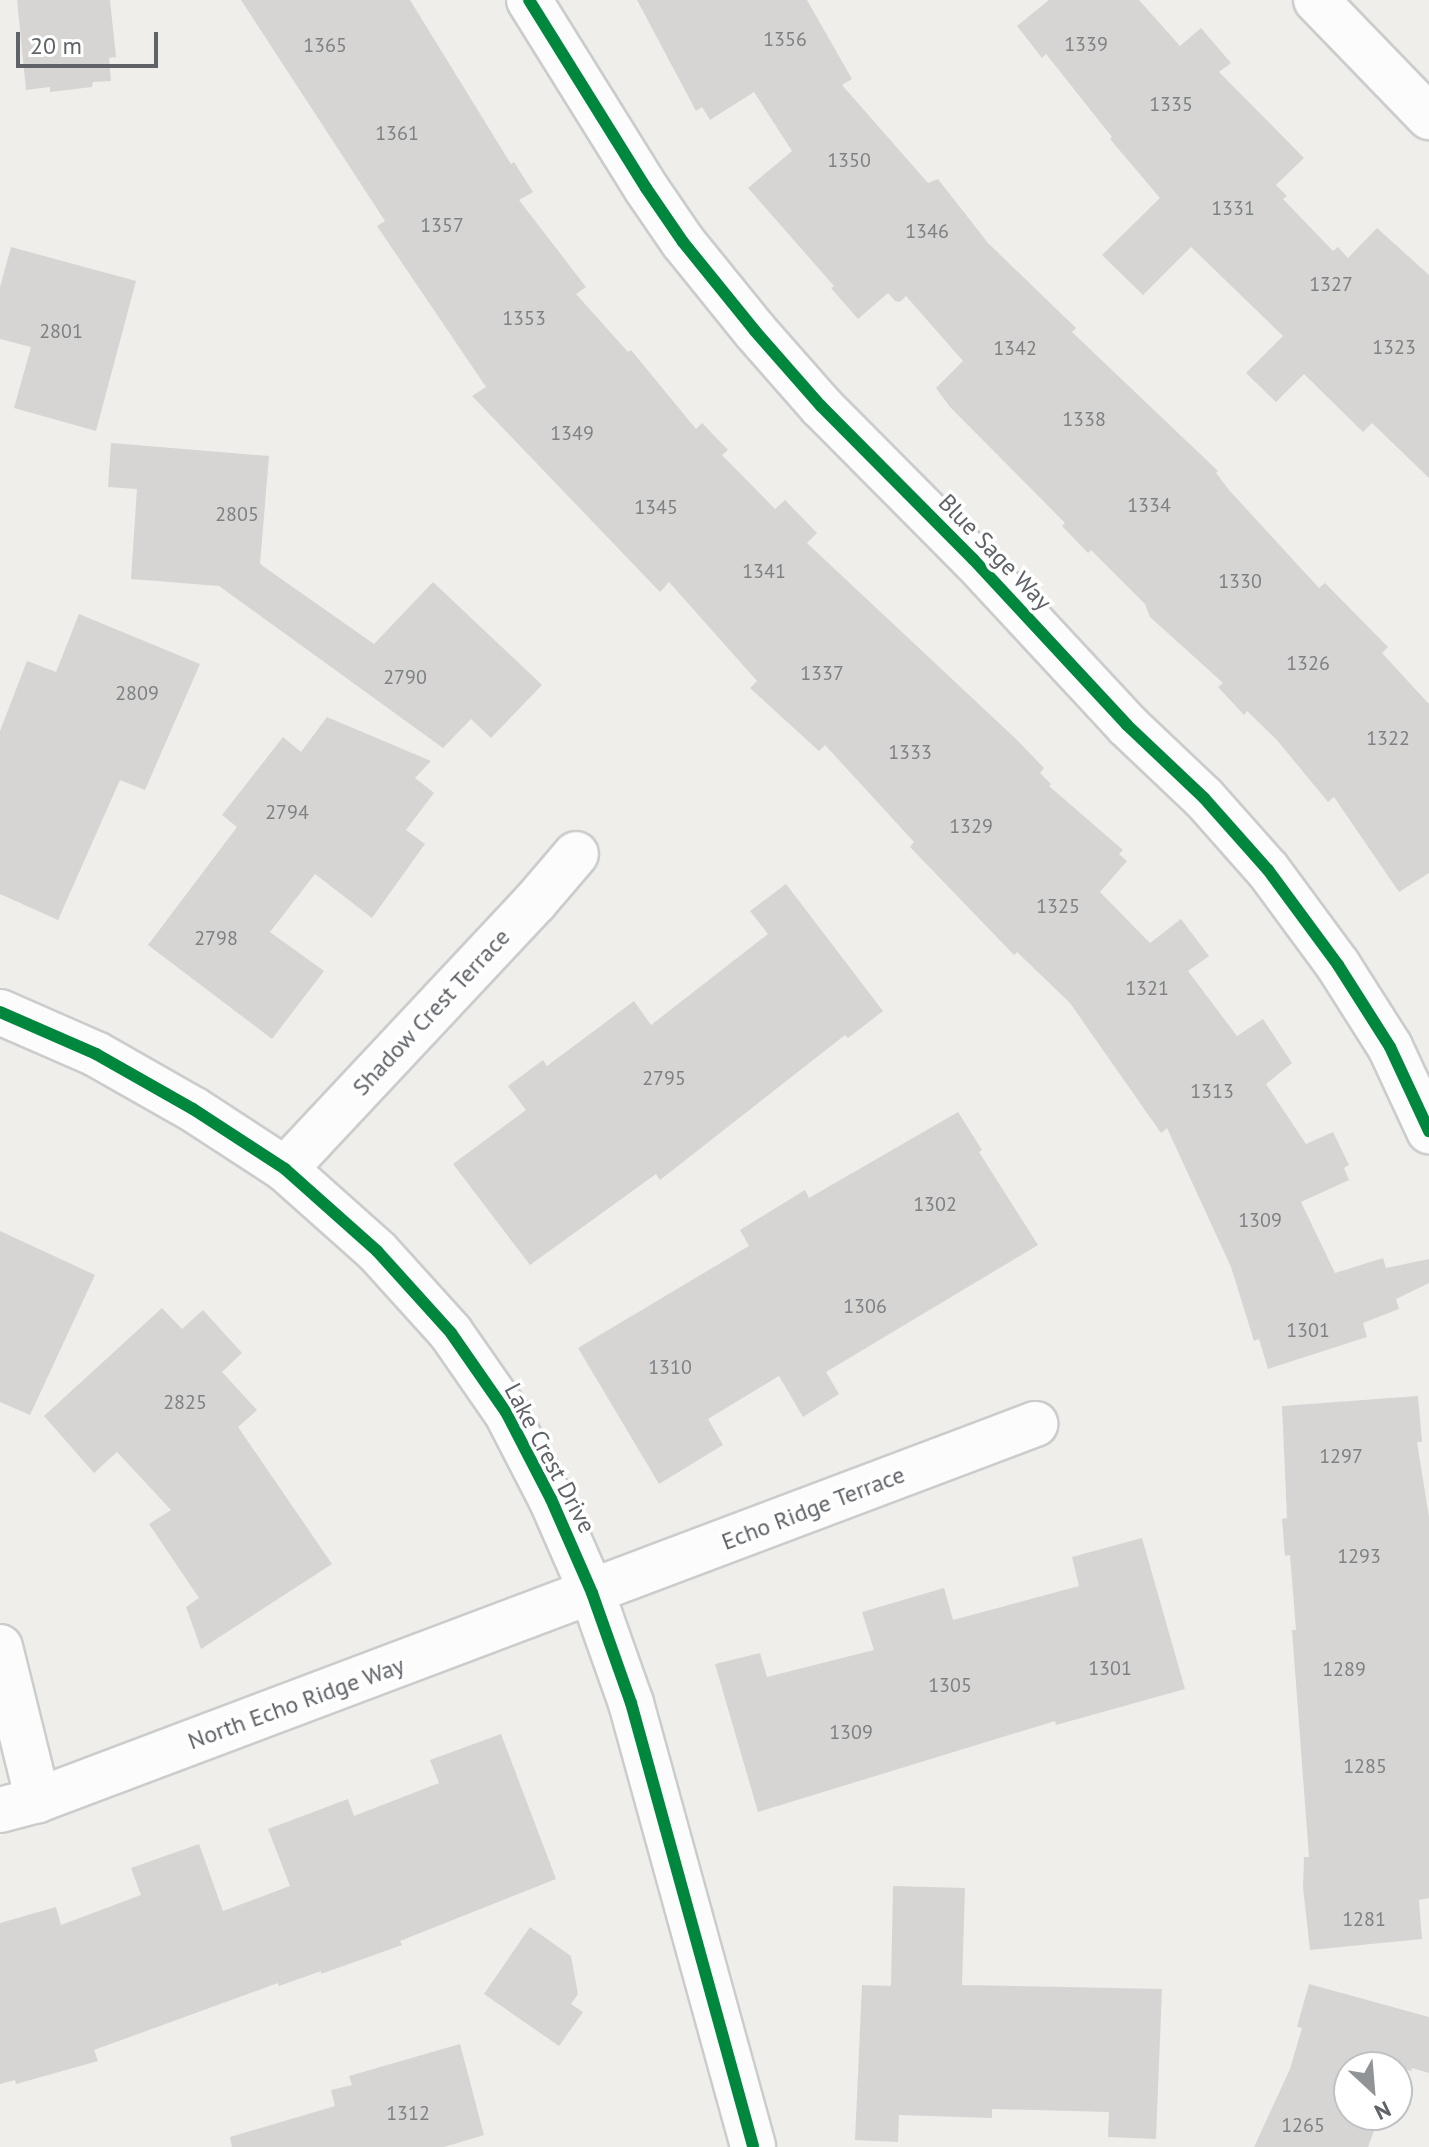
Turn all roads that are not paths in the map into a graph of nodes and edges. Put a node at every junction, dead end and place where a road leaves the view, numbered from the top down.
1 (529, 0) edge
2 (1316, 0) edge
3 (1429, 117) edge
4 (576, 854) dead end
5 (0, 1012) edge
6 (1429, 1131) edge
7 (285, 1169) junction
8 (1035, 1424) dead end
9 (592, 1593) junction
10 (0, 1647) edge
11 (19, 1805) edge
12 (753, 2147) edge

1 - 6 street, Blue Sage Way
2 - 3 street
4 - 7 street, Shadow Crest Terrace
5 - 7 street, Lake Crest Drive
7 - 9 street, Lake Crest Drive
8 - 9 street, Echo Ridge Terrace
9 - 11 street, North Echo Ridge Way
9 - 12 street, Lake Crest Drive
10 - 11 street

